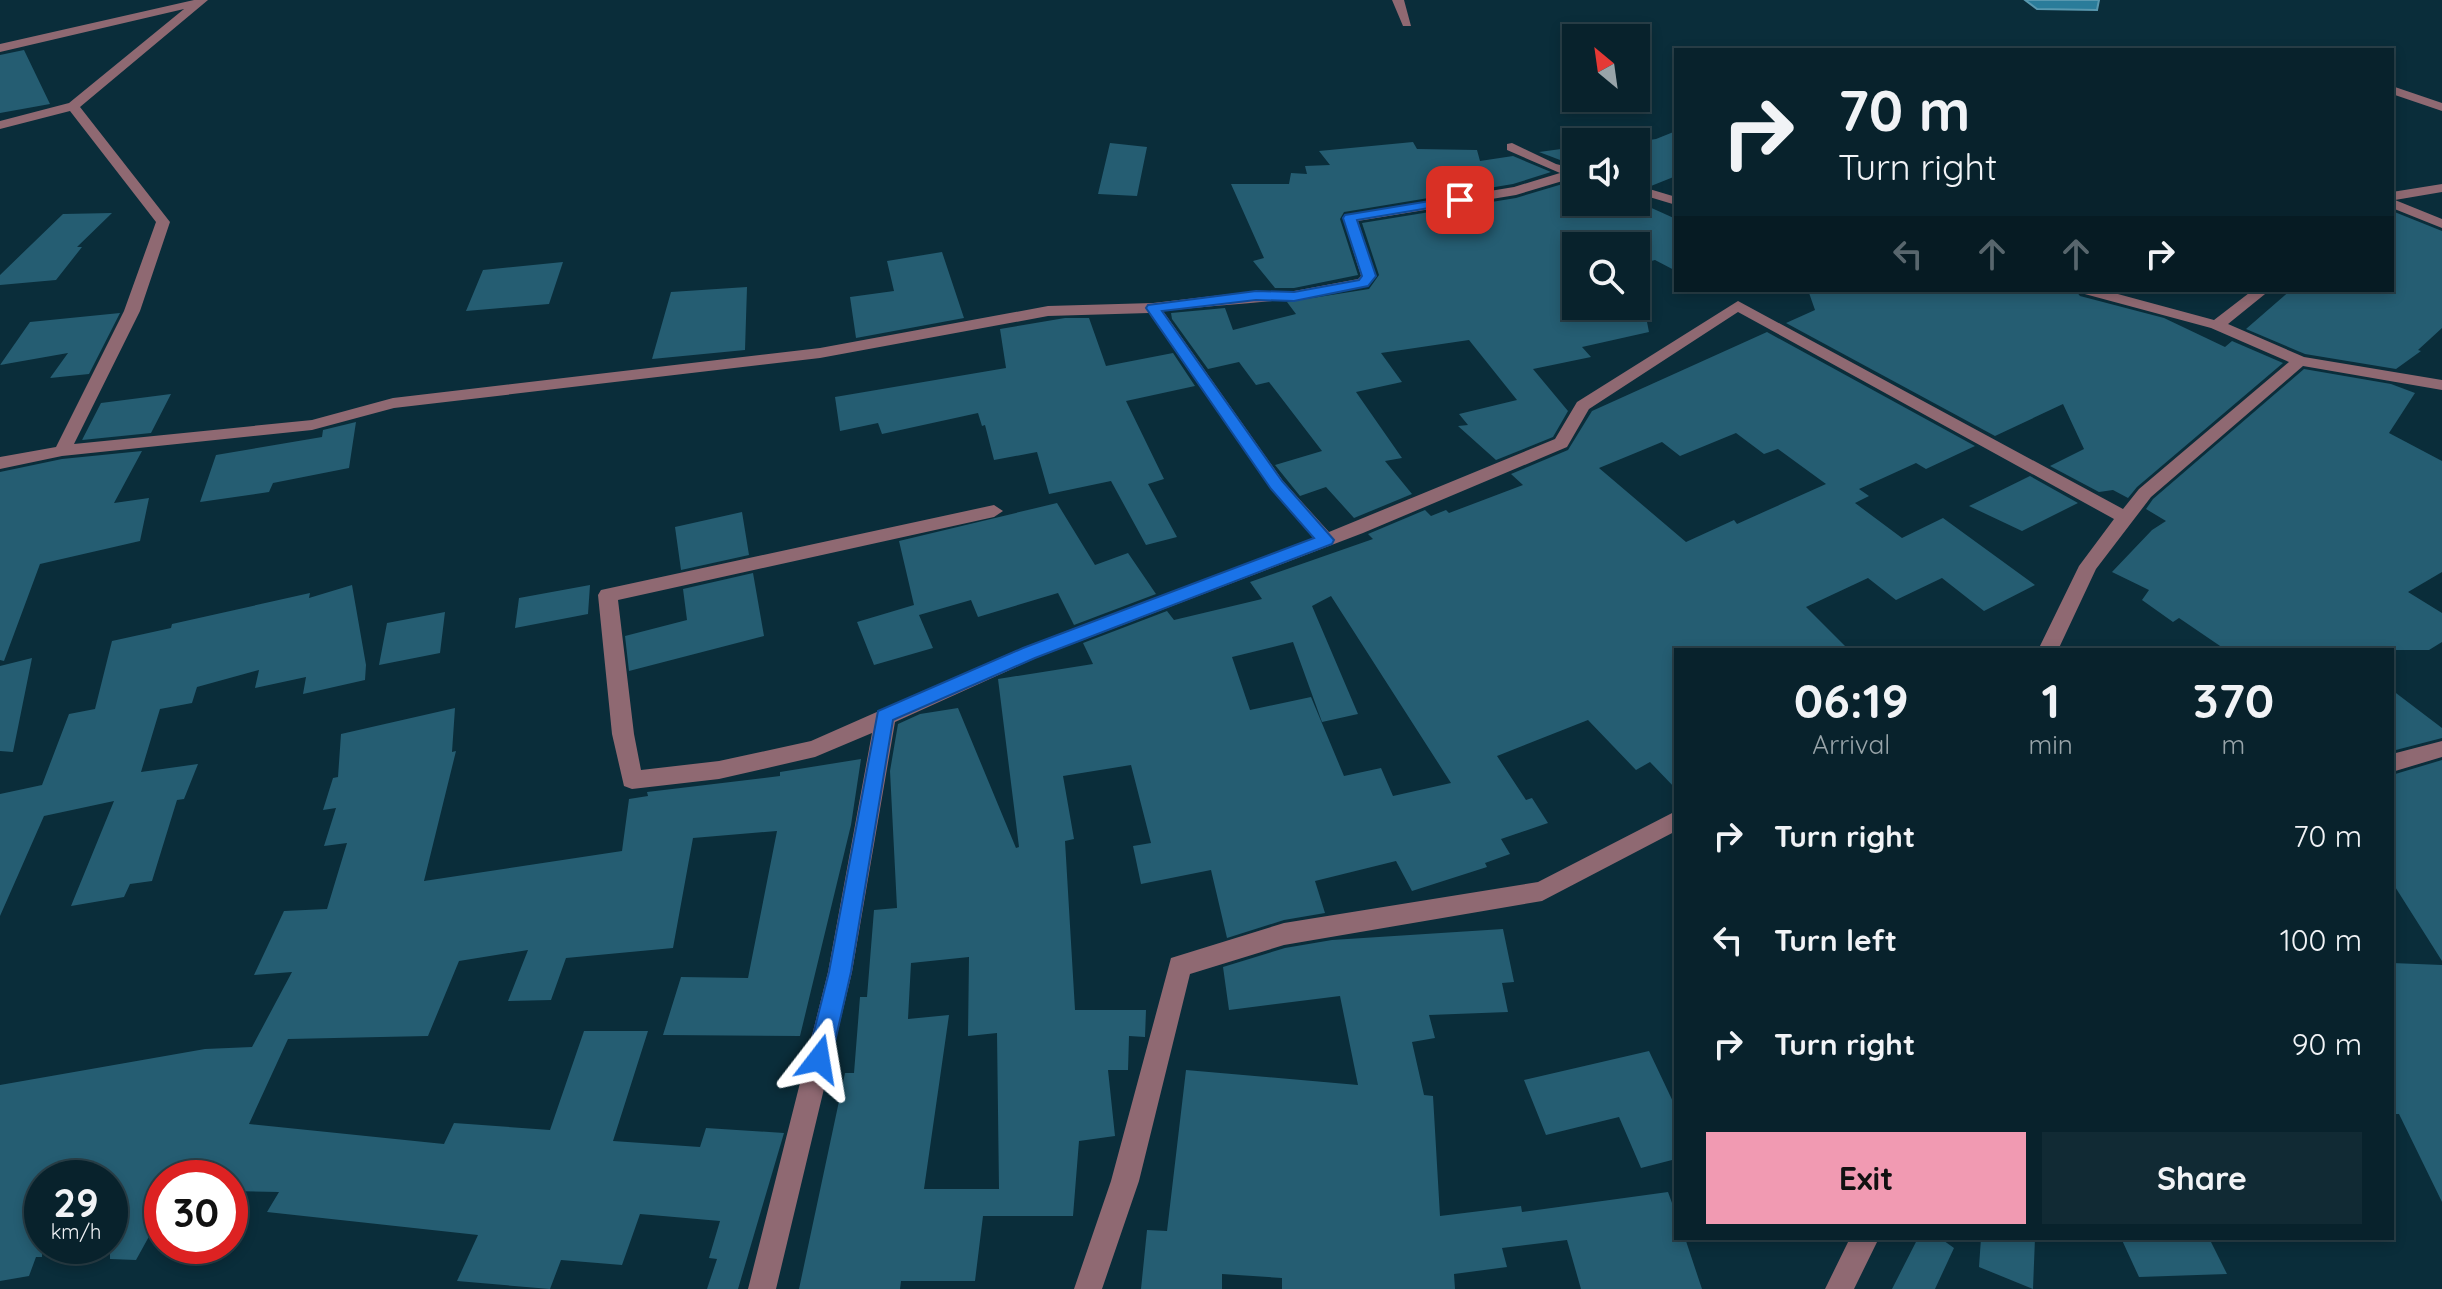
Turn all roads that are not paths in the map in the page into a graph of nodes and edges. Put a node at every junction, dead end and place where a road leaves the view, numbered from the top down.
1 (1398, 0) edge
2 (202, 1) edge
3 (1407, 24) dead end
4 (0, 48) edge
5 (2394, 91) edge
6 (2442, 92) edge
7 (2416, 98) junction
8 (73, 106) junction
9 (2442, 107) edge
10 (0, 125) edge
11 (1512, 147) dead end
12 (1562, 170) edge
13 (1562, 178) edge
14 (2442, 188) edge
15 (1650, 193) edge
16 (2394, 196) edge
17 (1674, 200) edge
18 (2394, 204) edge
19 (2442, 224) edge
20 (2099, 292) edge
21 (2253, 292) edge
22 (1153, 308) junction
23 (2217, 325) junction
24 (2300, 361) junction
25 (2442, 385) edge
26 (62, 451) junction
27 (0, 463) edge
28 (994, 511) dead end
29 (2126, 518) junction
30 (1326, 540) junction
31 (2049, 648) edge
32 (885, 716) junction
33 (2442, 749) edge
34 (2394, 762) edge
35 (1674, 821) edge
36 (1864, 1240) edge
37 (762, 1289) edge
38 (1088, 1289) edge
39 (1839, 1289) edge

1 - 3 street
2 - 4 street
2 - 8 street
5 - 7 street
6 - 7 street
7 - 9 street
8 - 10 street
8 - 26 street
11 - 12 street
13 - 22 street
14 - 16 street
15 - 17 street
18 - 19 street
20 - 23 street
21 - 23 street
22 - 26 street
22 - 30 street
23 - 24 street
24 - 25 street
24 - 29 street
26 - 27 street
28 - 32 street
29 - 30 street
29 - 31 street
30 - 32 street
32 - 37 street
33 - 34 street
35 - 38 street
36 - 39 street

